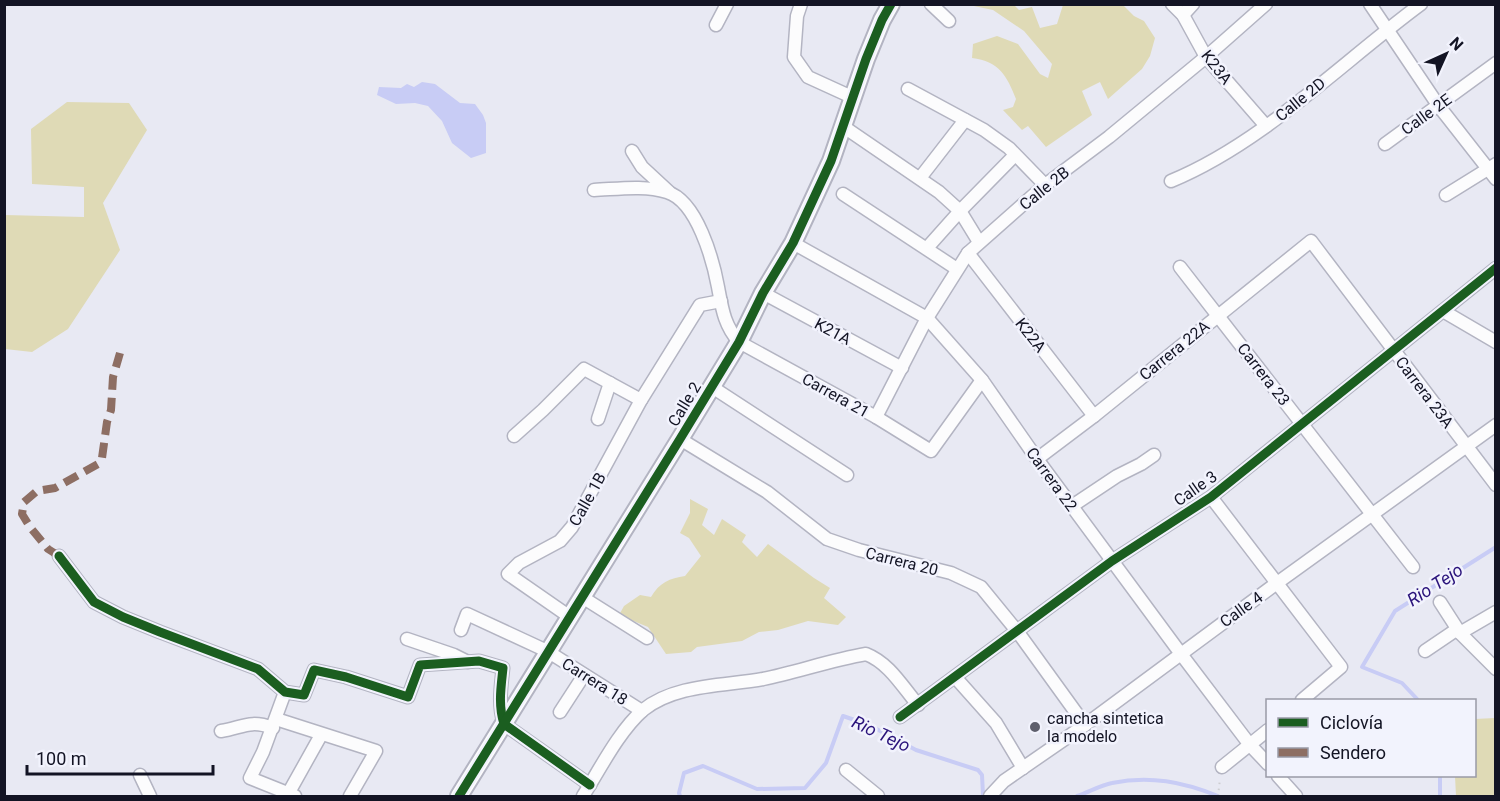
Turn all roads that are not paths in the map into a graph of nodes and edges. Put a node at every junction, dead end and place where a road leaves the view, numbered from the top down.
1 (727, 4) edge
2 (801, 4) edge
3 (891, 4) edge
4 (931, 4) edge
5 (1172, 4) edge
6 (1193, 4) edge
7 (1266, 4) edge
8 (1370, 4) edge
9 (1421, 4) edge
10 (1183, 15) junction
11 (949, 21) dead end
12 (716, 25) dead end
13 (1388, 29) junction
14 (1206, 57) junction
15 (1496, 63) edge
16 (908, 89) dead end
17 (854, 98) junction
18 (1438, 105) junction
19 (965, 120) junction
20 (1266, 126) junction
21 (844, 127) junction
22 (1385, 144) dead end
23 (632, 151) dead end
24 (1015, 154) junction
25 (1493, 171) edge
26 (920, 178) junction
27 (1171, 180) dead end
28 (1045, 185) junction
29 (594, 190) dead end
30 (669, 192) junction
31 (843, 194) dead end
32 (1446, 195) dead end
33 (960, 211) junction
34 (1311, 241) joint
35 (979, 242) junction
36 (793, 243) junction
37 (927, 248) junction
38 (968, 253) junction
39 (1180, 267) dead end
40 (1496, 268) edge
41 (957, 269) junction
42 (763, 293) junction
43 (721, 301) junction
44 (1443, 311) junction
45 (1218, 315) junction
46 (927, 318) junction
47 (739, 342) junction
48 (1496, 342) edge
49 (1394, 350) junction
50 (902, 368) junction
51 (982, 380) junction
52 (610, 383) junction
53 (711, 387) junction
54 (641, 400) junction
55 (1094, 416) junction
56 (876, 417) junction
57 (598, 418) dead end
58 (1302, 423) junction
59 (1496, 425) edge
60 (514, 436) dead end
61 (680, 439) junction
62 (1466, 447) junction
63 (1154, 455) dead end
64 (1037, 459) junction
65 (847, 475) dead end
66 (1496, 485) edge
67 (1211, 497) junction
68 (1072, 506) junction
69 (1371, 514) junction
70 (59, 556) dead end
71 (1112, 561) junction
72 (1413, 567) dead end
73 (1277, 583) junction
74 (582, 597) junction
75 (1440, 602) dead end
76 (1496, 612) edge
77 (570, 616) junction
78 (461, 630) dead end
79 (1017, 632) junction
80 (1458, 632) junction
81 (647, 638) dead end
82 (407, 639) dead end
83 (547, 651) junction
84 (1425, 651) dead end
85 (1181, 654) junction
86 (469, 663) junction
87 (1496, 669) edge
88 (584, 675) junction
89 (955, 677) junction
90 (285, 692) junction
91 (1303, 699) edge
92 (918, 705) junction
93 (642, 711) junction
94 (560, 712) dead end
95 (900, 717) dead end
96 (274, 723) junction
97 (504, 724) junction
98 (1085, 725) junction
99 (220, 731) dead end
100 (1266, 732) edge
101 (321, 735) junction
102 (1250, 745) junction
103 (1266, 762) edge
104 (1222, 767) road end
105 (1023, 768) junction
106 (846, 770) dead end
107 (140, 775) dead end
108 (1279, 777) edge
109 (590, 785) junction
110 (291, 795) edge
111 (150, 796) edge
112 (350, 796) edge
113 (459, 796) edge
114 (583, 796) edge
115 (878, 796) edge
116 (990, 796) edge
117 (1296, 796) edge

1 - 12 street
2 - 17 street
3 - 17 street, Calle 2
4 - 11 street
5 - 10 street, K23A
6 - 10 street
7 - 14 street, Calle 2B
8 - 13 street
9 - 13 street, Calle 2D
10 - 14 street, K23A
13 - 18 street
13 - 20 street, Calle 2D
14 - 20 street, K23A
14 - 28 street, Calle 2B
15 - 18 street, Calle 2E
16 - 19 street
17 - 21 street, Calle 2
18 - 22 street, Calle 2E
18 - 25 street
19 - 24 street
19 - 26 street
20 - 27 street, Calle 2D
21 - 26 street
21 - 36 street, Calle 2
23 - 30 street
24 - 28 street
24 - 33 street
25 - 32 street
26 - 33 street
28 - 35 street, Calle 2B
29 - 30 street
30 - 43 street
31 - 37 street
33 - 35 street
33 - 37 street
34 - 45 street, Carrera 22A
34 - 49 street, Carrera 23A
35 - 38 street, Calle 2B
36 - 42 street, Calle 2
36 - 46 street, Carrera 22
37 - 41 street
38 - 41 street, Calle 2B
38 - 55 street, K22A
39 - 45 street, Carrera 23
40 - 44 street, Calle 3
41 - 46 street, Calle 2B
42 - 47 street, Calle 2
42 - 50 street, K21A
43 - 47 street
43 - 54 street
44 - 48 street
44 - 49 street, Calle 3
45 - 55 street, Carrera 22A
45 - 58 street, Carrera 23
46 - 50 street, Calle 2B
46 - 51 street, Carrera 22
47 - 53 street, Calle 2
47 - 56 street, Carrera 21
49 - 58 street, Calle 3
49 - 62 street, Carrera 23A
50 - 56 street, Calle 2B
51 - 56 street, Carrera 21
51 - 64 street, Carrera 22
52 - 54 street
52 - 57 street
52 - 60 street
53 - 61 street, Calle 2
53 - 65 street
54 - 77 street, Calle 1B
55 - 64 street, Carrera 22A
58 - 67 street, Calle 3
58 - 69 street, Carrera 23
59 - 62 street, Calle 4
61 - 74 street, Calle 2
61 - 79 street, Carrera 20
62 - 66 street, Carrera 23A
62 - 69 street, Calle 4
63 - 68 street
64 - 68 street, Carrera 22
67 - 71 street, Calle 3
67 - 73 street
68 - 71 street, Carrera 22
69 - 72 street, Carrera 23
69 - 73 street, Calle 4
70 - 90 street
71 - 79 street, Calle 3
71 - 85 street, Carrera 22
73 - 85 street, Calle 4
73 - 91 street
74 - 77 street, Calle 2
74 - 81 street
75 - 80 street
76 - 80 street
77 - 83 street, Calle 2
78 - 83 street, Carrera 18
79 - 89 street, Calle 3
79 - 98 street, Carrera 20
80 - 84 street
80 - 87 street
82 - 86 street
83 - 88 street, Carrera 18
83 - 97 street, Calle 2
85 - 98 street, Calle 4
85 - 102 street, Carrera 22
86 - 90 street
86 - 97 street
88 - 93 street, Carrera 18
88 - 94 street
89 - 92 street, Calle 3
89 - 105 street
90 - 96 street
92 - 93 street
92 - 95 street, Calle 3
93 - 109 street
96 - 99 street
96 - 101 street
96 - 110 street
97 - 109 street
97 - 113 street, Calle 2
98 - 105 street, Calle 4
100 - 102 street
101 - 110 street
101 - 112 street
102 - 103 street, Carrera 22
102 - 104 street
105 - 116 street, Calle 4
106 - 115 street
107 - 111 street
108 - 117 street
109 - 114 street

